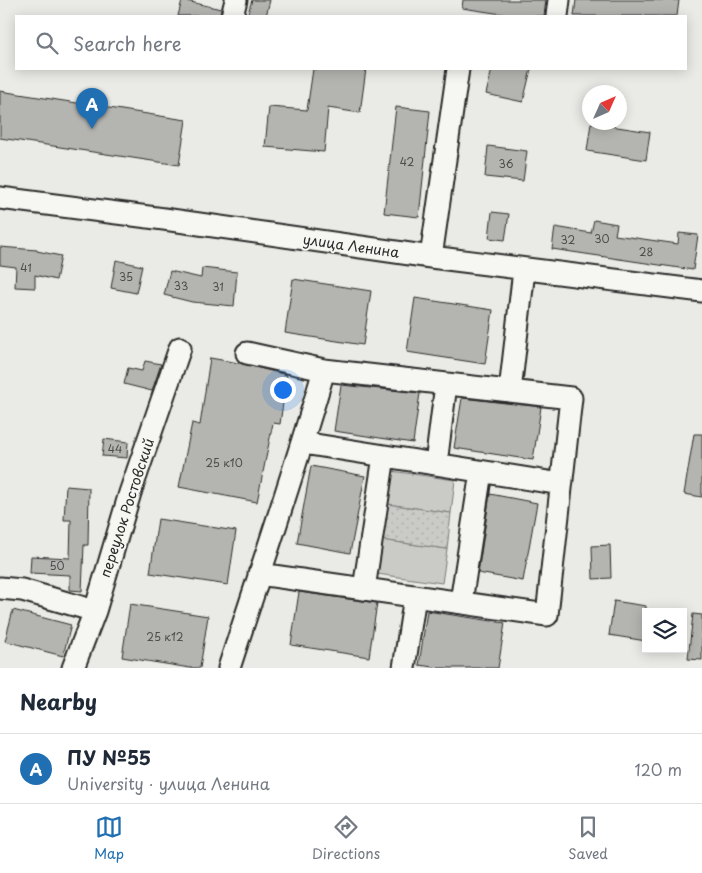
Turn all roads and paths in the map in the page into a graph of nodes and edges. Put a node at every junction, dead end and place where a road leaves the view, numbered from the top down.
1 (236, 0) edge
2 (559, 0) edge
3 (232, 15) edge
4 (557, 15) edge
5 (458, 70) edge
6 (0, 198) edge
7 (431, 257) junction
8 (524, 270) junction
9 (702, 291) edge
10 (180, 348) dead end
11 (247, 353) dead end
12 (324, 370) junction
13 (446, 384) junction
14 (510, 391) junction
15 (303, 443) junction
16 (384, 456) junction
17 (436, 464) junction
18 (481, 472) junction
19 (562, 484) junction
20 (259, 574) junction
21 (0, 588) edge
22 (364, 589) junction
23 (415, 596) junction
24 (461, 602) junction
25 (95, 610) junction
26 (72, 668) edge
27 (229, 668) edge
28 (404, 668) edge

1 - 3 street
2 - 4 street
5 - 7 street
6 - 7 street, улица Ленина
7 - 8 street, улица Ленина
8 - 9 street, улица Ленина
8 - 14 street
10 - 25 street, переулок Ростовский
11 - 12 street
12 - 13 street
12 - 15 street
13 - 14 street
13 - 17 street
14 - 19 street
15 - 16 street
15 - 20 street
16 - 17 street
16 - 22 street
17 - 18 street
18 - 19 street
18 - 24 street
19 - 24 street
20 - 22 street
20 - 27 street
21 - 25 street
22 - 23 street
23 - 24 street
23 - 28 street
25 - 26 street, переулок Ростовский

